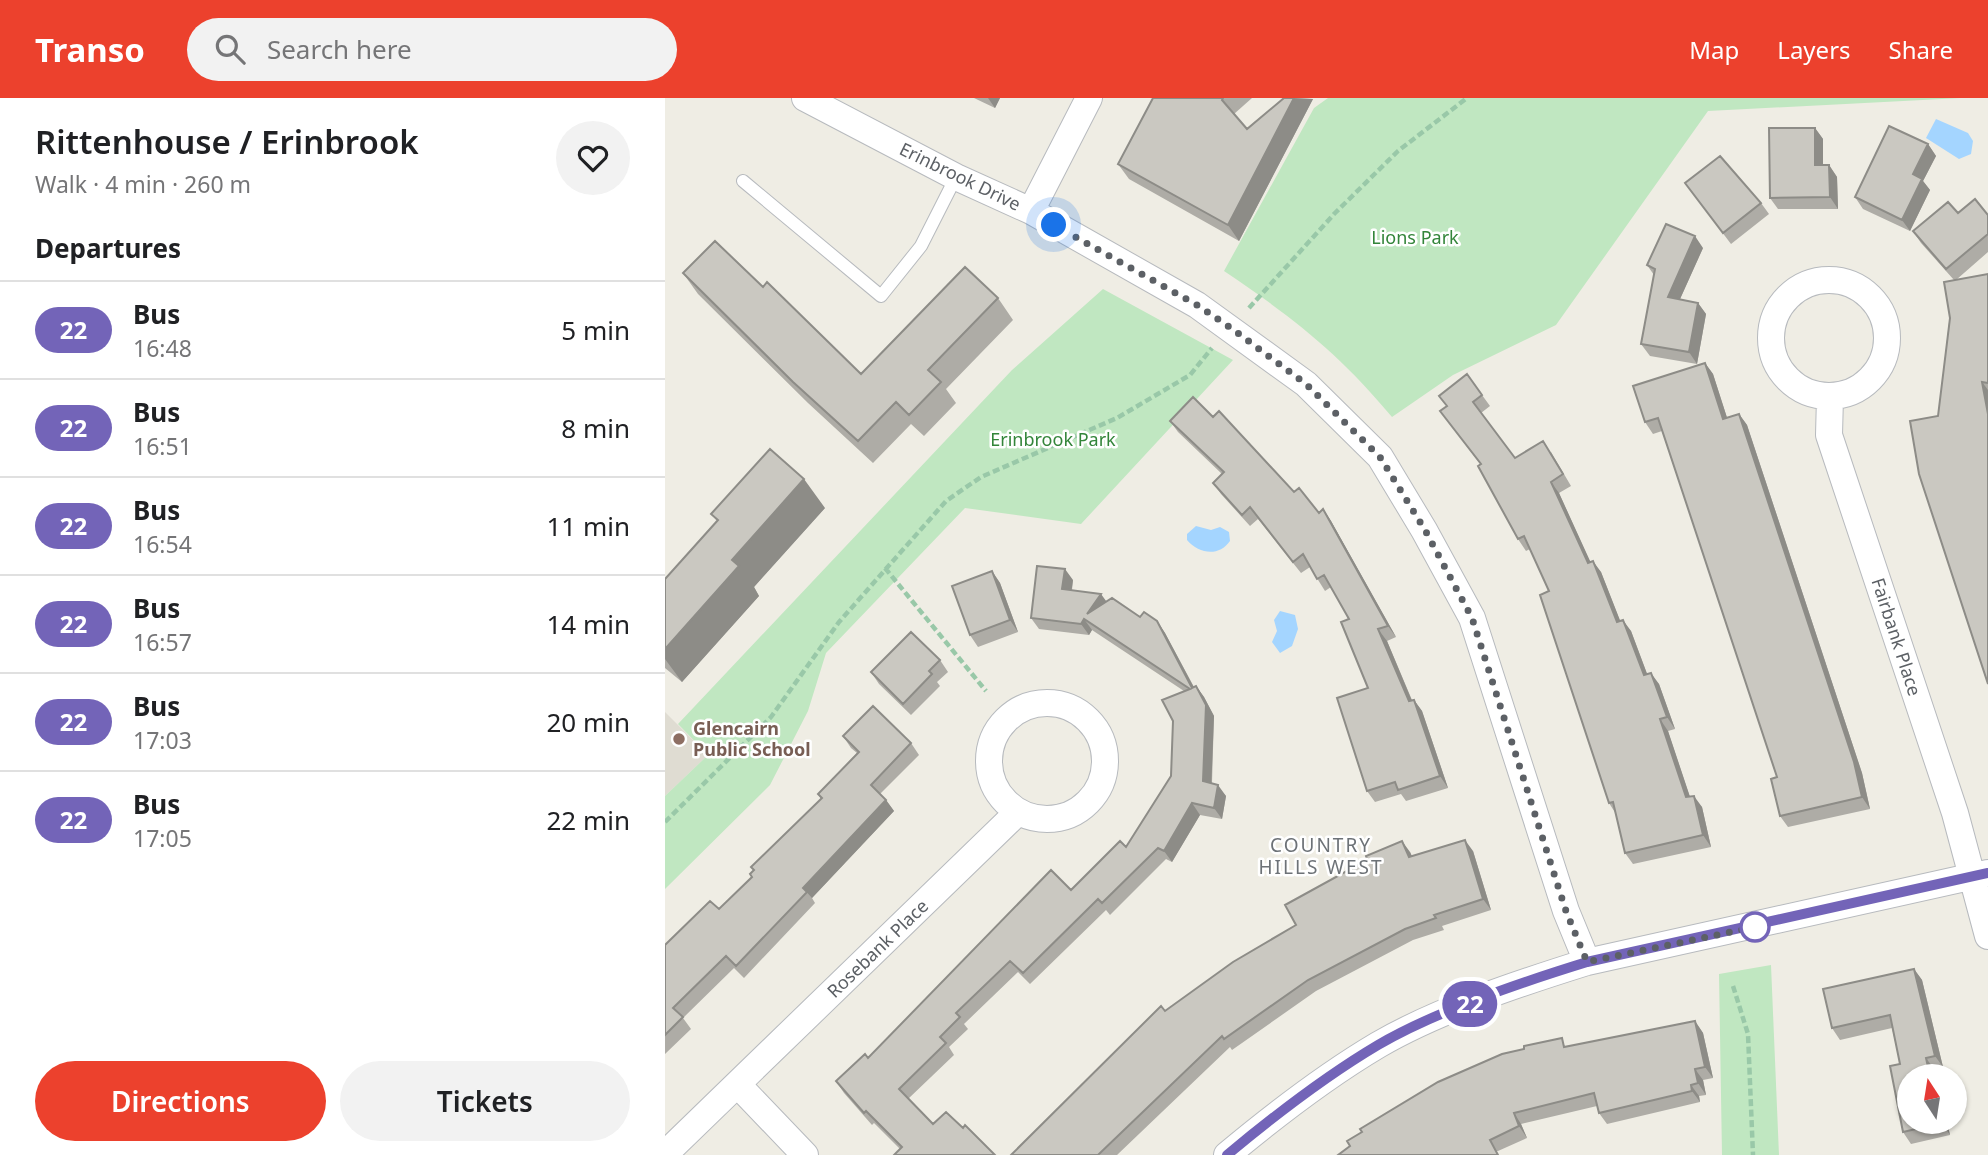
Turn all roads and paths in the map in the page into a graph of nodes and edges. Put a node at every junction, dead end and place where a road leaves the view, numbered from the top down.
1 (805, 98) edge
2 (1089, 98) edge
3 (1467, 98) edge
4 (956, 177) junction
5 (743, 181) dead end
6 (1031, 211) junction
7 (1247, 309) dead end
8 (1216, 343) dead end
9 (1830, 397) junction
10 (885, 568) junction
11 (986, 691) dead end
12 (1018, 811) junction
13 (665, 822) edge
14 (1980, 875) edge
15 (1988, 936) edge
16 (1587, 962) junction
17 (1733, 986) dead end
18 (739, 1086) junction
19 (665, 1154) edge
20 (806, 1155) edge
21 (1227, 1155) edge
22 (1753, 1155) edge

1 - 4 street, Erinbrook Drive
2 - 6 street
3 - 7 path
4 - 5 lane
4 - 6 street, Erinbrook Drive
6 - 16 street, Erinbrook Drive
8 - 10 path
9 - 9 street
9 - 14 street, Fairbank Place
10 - 11 path
10 - 13 path
12 - 12 street
12 - 18 street, Rosebank Place
14 - 15 street, Fairbank Place
14 - 16 street
16 - 21 street
17 - 22 path
18 - 19 street, Rosebank Place
18 - 20 street

